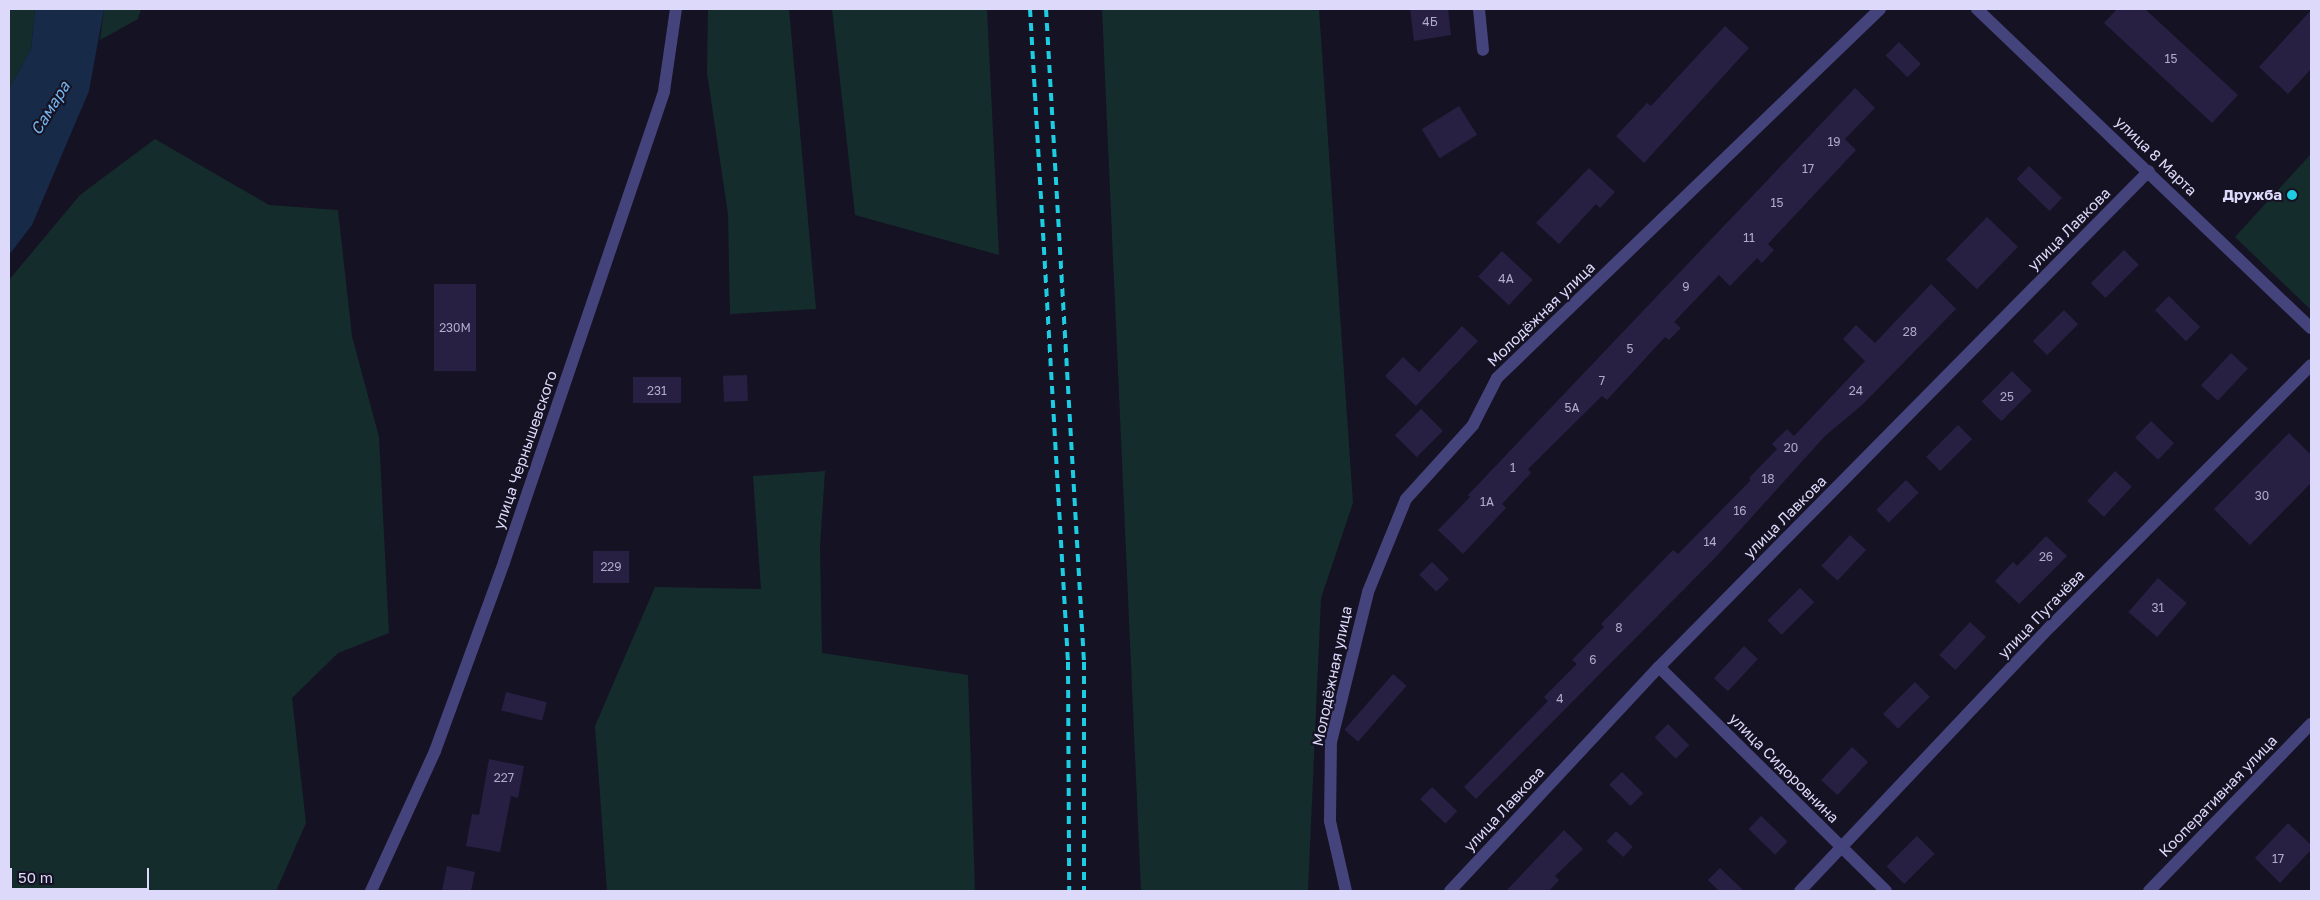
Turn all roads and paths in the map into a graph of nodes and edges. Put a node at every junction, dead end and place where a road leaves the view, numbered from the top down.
1 (676, 9) edge
2 (1479, 9) edge
3 (1880, 9) edge
4 (1977, 9) edge
5 (1483, 50) dead end
6 (2149, 171) junction
7 (2311, 328) edge
8 (2311, 365) edge
9 (1659, 667) junction
10 (2311, 724) edge
11 (1843, 850) junction
12 (371, 891) edge
13 (1346, 891) edge
14 (1450, 891) edge
15 (1800, 891) edge
16 (1886, 891) edge
17 (2149, 891) edge

1 - 12 street, улица Чернышевского
2 - 5 street
3 - 13 street, Молодёжная улица
4 - 6 street, улица 8 Марта
6 - 7 street, улица 8 Марта
6 - 9 street, улица Лавкова
8 - 11 street, улица Пугачёва
9 - 11 street, улица Сидоровнина
9 - 14 street, улица Лавкова
10 - 17 street, Кооперативная улица
11 - 15 street, улица Пугачёва
11 - 16 street, улица Сидоровнина

